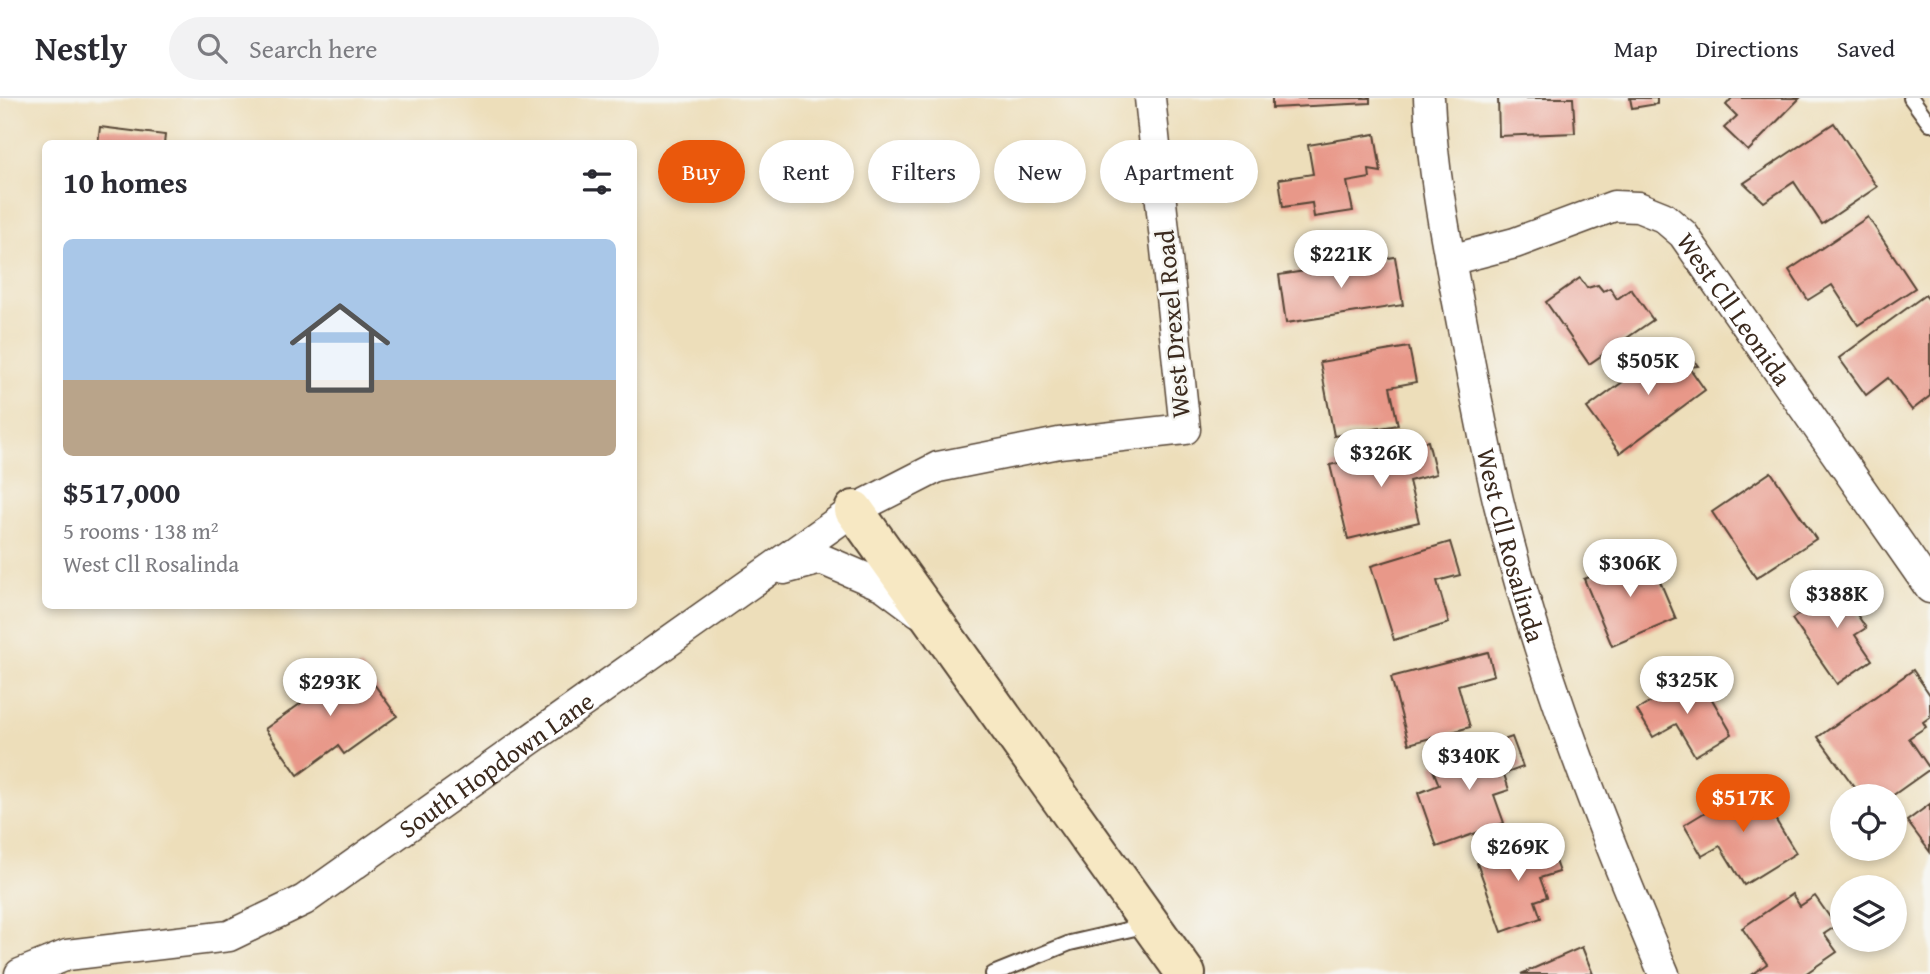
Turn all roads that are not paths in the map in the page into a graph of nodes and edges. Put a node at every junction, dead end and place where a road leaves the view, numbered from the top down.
1 (1150, 98) edge
2 (1429, 98) edge
3 (1911, 98) edge
4 (1930, 124) edge
5 (1450, 260) junction
6 (938, 467) joint
7 (854, 510) junction
8 (761, 576) junction
9 (1930, 587) edge
10 (936, 624) junction
11 (1151, 925) junction
12 (20, 974) edge
13 (993, 974) edge
14 (1186, 974) edge
15 (1664, 974) edge

1 - 6 street, West Drexel Road
2 - 5 street, West Cll Rosalinda
3 - 4 lane
5 - 9 street, West Cll Leonida
5 - 15 street, West Cll Rosalinda
6 - 7 street, South Hopdown Lane
7 - 8 street, South Hopdown Lane
7 - 10 street
8 - 10 street
8 - 12 street, South Hopdown Lane
10 - 11 street
11 - 13 lane
11 - 14 street

